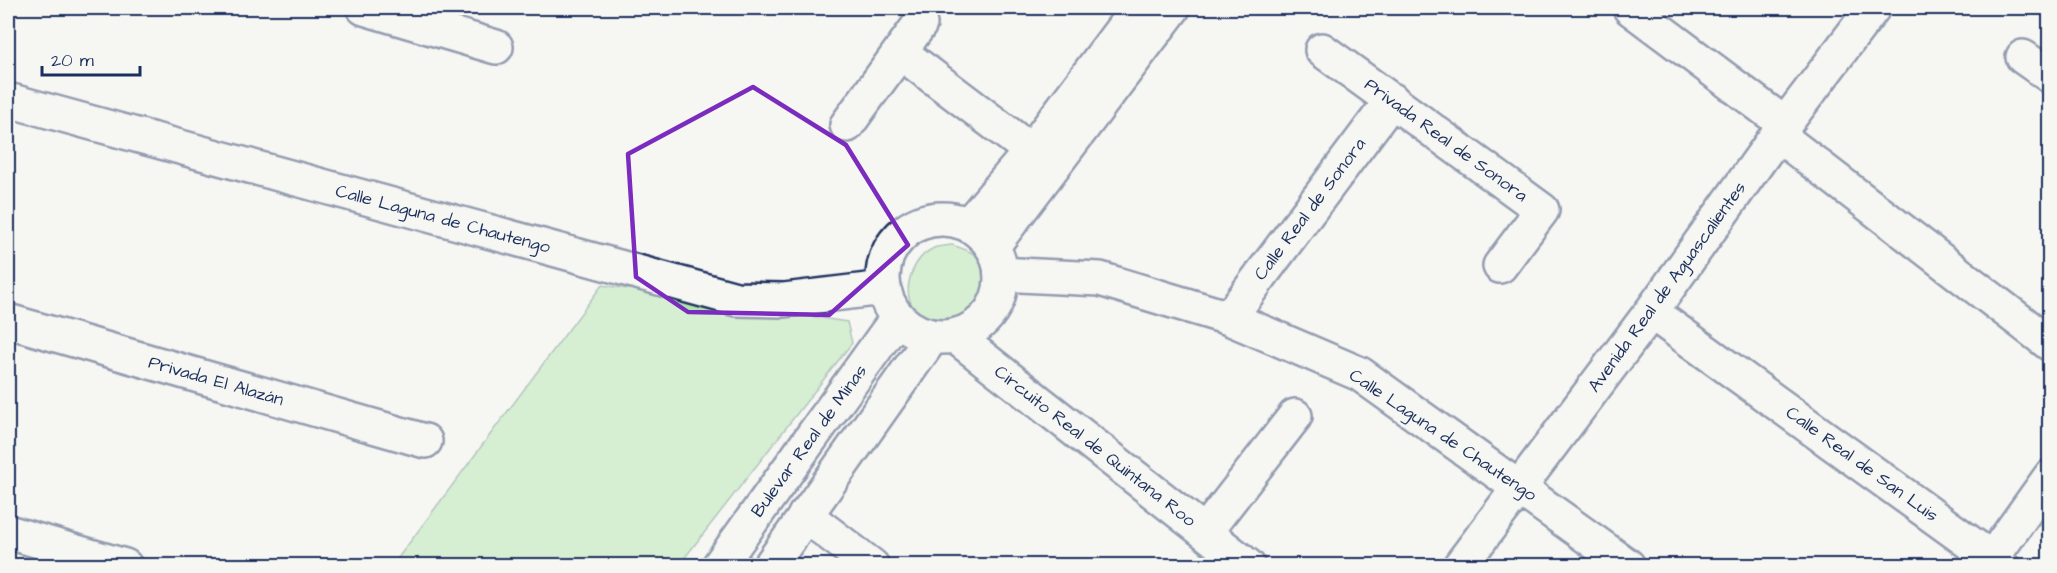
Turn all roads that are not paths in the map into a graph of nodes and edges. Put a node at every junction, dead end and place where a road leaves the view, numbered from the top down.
1 (364, 8) edge
2 (1138, 8) edge
3 (1173, 8) edge
4 (1630, 8) edge
5 (1873, 8) edge
6 (920, 24) dead end
7 (496, 46) dead end
8 (1322, 50) dead end
9 (900, 52) junction
10 (2023, 57) dead end
11 (2049, 76) edge
12 (8, 100) edge
13 (1392, 100) junction
14 (847, 125) dead end
15 (1782, 129) junction
16 (1031, 151) junction
17 (968, 225) junction
18 (996, 261) junction
19 (1500, 266) dead end
20 (891, 303) junction
21 (1651, 312) junction
22 (1228, 318) junction
23 (8, 321) edge
24 (943, 336) junction
25 (2049, 344) edge
26 (1295, 416) dead end
27 (425, 441) dead end
28 (2049, 477) edge
29 (1518, 485) junction
30 (805, 515) junction
31 (8, 532) edge
32 (1205, 532) junction
33 (1997, 562) edge
34 (124, 566) edge
35 (719, 566) edge
36 (770, 566) edge
37 (872, 566) edge
38 (1248, 566) edge
39 (1460, 566) edge
40 (1628, 566) edge

1 - 7 street
2 - 16 street
3 - 18 street
4 - 15 street
5 - 15 street, Avenida Real de Aguascalientes
6 - 9 street
8 - 13 street, Privada Real de Sonora
9 - 14 street
9 - 16 street
10 - 11 street
12 - 20 street, Calle Laguna de Chautengo
13 - 19 street, Privada Real de Sonora
13 - 22 street, Calle Real de Sonora
15 - 21 street, Avenida Real de Aguascalientes
15 - 25 street
16 - 17 street
17 - 18 street
17 - 20 street
18 - 22 street, Calle Laguna de Chautengo
18 - 24 street
20 - 24 street
20 - 35 street, Bulevar Real de Minas
21 - 29 street, Avenida Real de Aguascalientes
21 - 33 street, Calle Real de San Luis
22 - 29 street, Calle Laguna de Chautengo
23 - 27 street, Privada El Alazán
24 - 30 street
24 - 32 street, Circuito Real de Quintana Roo
26 - 32 street, Circuito Real de Quintana Roo
28 - 33 street, Calle Real de San Luis
29 - 39 street, Avenida Real de Aguascalientes
29 - 40 street, Calle Laguna de Chautengo
30 - 36 street
30 - 37 street
31 - 34 street
32 - 38 street

